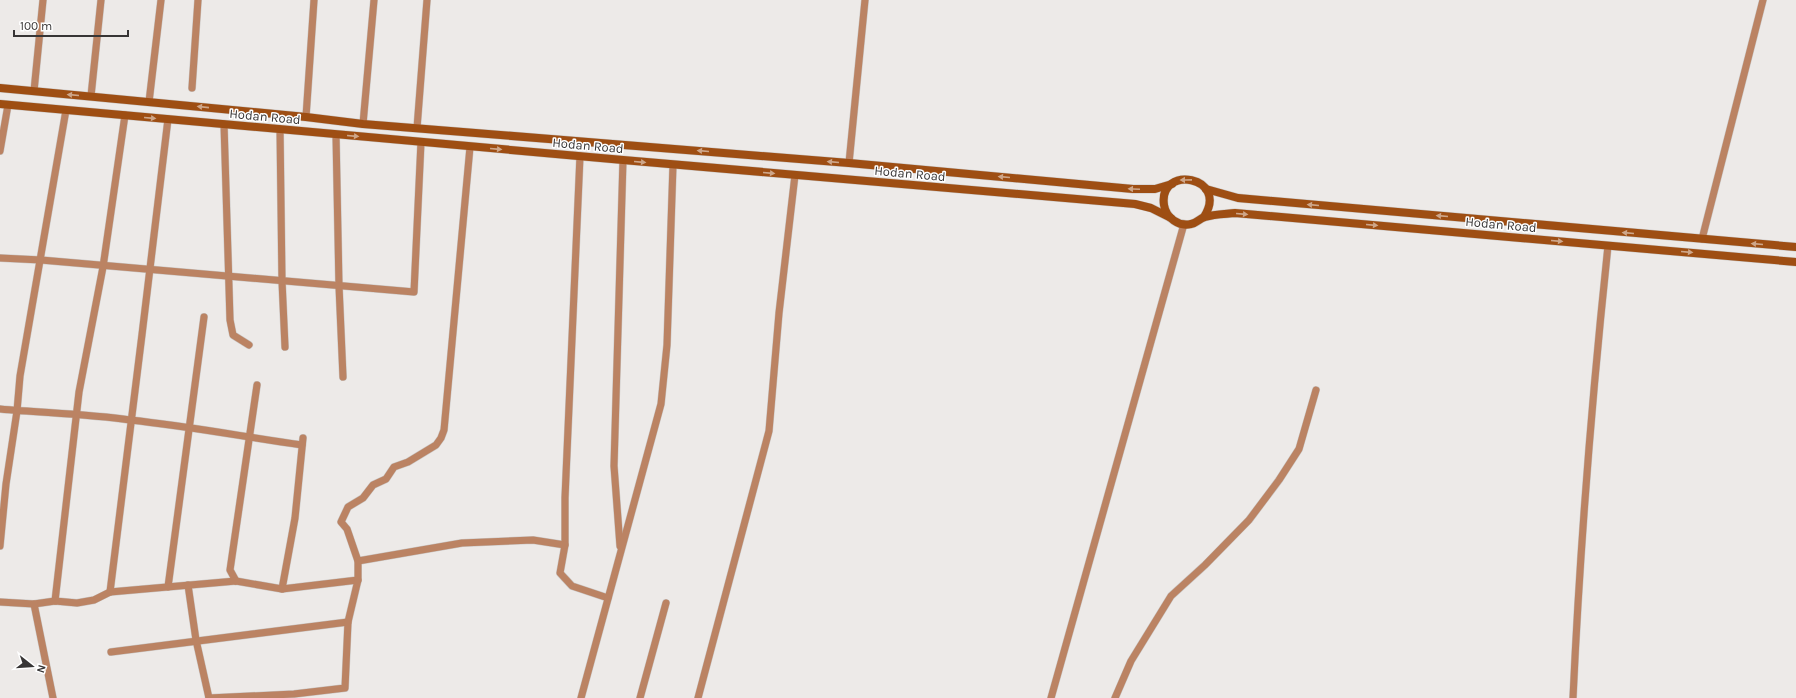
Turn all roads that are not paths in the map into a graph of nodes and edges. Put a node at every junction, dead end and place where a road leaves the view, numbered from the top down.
1 (43, 0) edge
2 (101, 0) edge
3 (161, 0) edge
4 (198, 0) edge
5 (314, 0) edge
6 (374, 0) edge
7 (427, 0) edge
8 (865, 0) edge
9 (1763, 0) edge
10 (0, 88) edge
11 (192, 88) dead end
12 (34, 91) junction
13 (91, 96) junction
14 (150, 102) junction
15 (4, 104) edge
16 (66, 110) junction
17 (125, 115) junction
18 (306, 116) junction
19 (168, 119) junction
20 (224, 124) junction
21 (363, 124) junction
22 (417, 128) junction
23 (280, 129) junction
24 (336, 135) junction
25 (421, 142) junction
26 (470, 147) junction
27 (0, 151) edge
28 (580, 156) junction
29 (623, 160) junction
30 (849, 163) junction
31 (674, 165) junction
32 (795, 176) junction
33 (1172, 184) junction
34 (1206, 189) junction
35 (1204, 217) junction
36 (1171, 218) junction
37 (1184, 224) junction
38 (1702, 239) junction
39 (1608, 246) junction
40 (1796, 247) edge
41 (0, 258) edge
42 (41, 260) junction
43 (1796, 262) edge
44 (104, 266) junction
45 (151, 270) junction
46 (228, 277) junction
47 (282, 281) junction
48 (338, 286) junction
49 (204, 317) dead end
50 (249, 345) dead end
51 (286, 347) dead end
52 (343, 377) dead end
53 (257, 385) dead end
54 (1316, 390) dead end
55 (0, 409) edge
56 (17, 411) junction
57 (76, 414) junction
58 (131, 420) junction
59 (188, 427) junction
60 (250, 438) junction
61 (565, 545) junction
62 (0, 546) edge
63 (620, 551) junction
64 (358, 561) junction
65 (358, 580) junction
66 (236, 581) junction
67 (188, 585) junction
68 (168, 586) junction
69 (282, 589) junction
70 (110, 592) junction
71 (608, 598) junction
72 (54, 601) junction
73 (0, 602) edge
74 (666, 603) dead end
75 (34, 604) junction
76 (348, 622) junction
77 (196, 640) junction
78 (111, 652) dead end
79 (53, 698) edge
80 (209, 698) edge
81 (580, 698) edge
82 (640, 698) edge
83 (698, 698) edge
84 (1050, 698) edge
85 (1116, 698) edge
86 (1573, 698) edge

1 - 12 street
2 - 13 street
3 - 14 street
4 - 11 street
5 - 18 street
6 - 21 street
7 - 22 street
8 - 30 street
9 - 38 street
10 - 12 main road, Hodan Road
13 -> 12 main road, Hodan Road
13 - 14 main road, Hodan Road
18 -> 14 main road, Hodan Road
15 - 16 main road, Hodan Road
15 - 27 street
16 - 17 main road, Hodan Road
16 - 42 street
17 -> 19 main road, Hodan Road
17 - 44 street
18 - 21 main road, Hodan Road
19 - 20 main road, Hodan Road
19 - 45 street
20 - 23 main road, Hodan Road
20 - 46 street
21 - 22 main road, Hodan Road
30 -> 22 main road, Hodan Road
23 - 24 main road, Hodan Road
23 - 47 street
24 -> 25 main road, Hodan Road
24 - 48 street
25 - 26 main road, Hodan Road
25 - 48 street
26 -> 28 main road, Hodan Road
26 - 64 street
28 - 29 main road, Hodan Road
28 - 61 street
29 -> 31 main road, Hodan Road
29 - 63 street
33 -> 30 main road, Hodan Road
31 -> 32 main road, Hodan Road
31 - 63 street
32 - 36 main road, Hodan Road
32 - 83 street
34 -> 33 main road, Hodan Road
33 - 36 main road
34 - 35 main road
38 -> 34 main road, Hodan Road
35 - 37 main road, Hodan Road
35 -> 39 main road, Hodan Road
36 - 37 main road, Hodan Road
37 - 84 street
40 -> 38 main road, Hodan Road
39 -> 43 main road, Hodan Road
39 - 86 street
41 - 42 street
42 - 44 street
42 - 56 street
44 - 45 street
44 - 57 street
45 - 46 street
45 - 58 street
46 - 47 street
46 - 50 street
47 - 48 street
47 - 51 street
48 - 52 street
49 - 59 street
53 - 60 street
54 - 85 street
55 - 56 street
56 - 57 street
56 - 62 street
57 - 58 street
57 - 72 street
58 - 59 street
58 - 70 street
59 - 60 street
59 - 68 street
60 - 66 street
60 - 69 street
61 - 64 street
61 - 71 street
63 - 71 street
64 - 65 street
65 - 69 street
65 - 76 street
66 - 67 street
66 - 69 street
67 - 68 street
67 - 77 street
68 - 70 street
70 - 72 street
71 - 81 street
72 - 75 street
73 - 75 street
74 - 82 street
75 - 79 street
76 - 77 street
76 - 80 street
77 - 78 street
77 - 80 street

